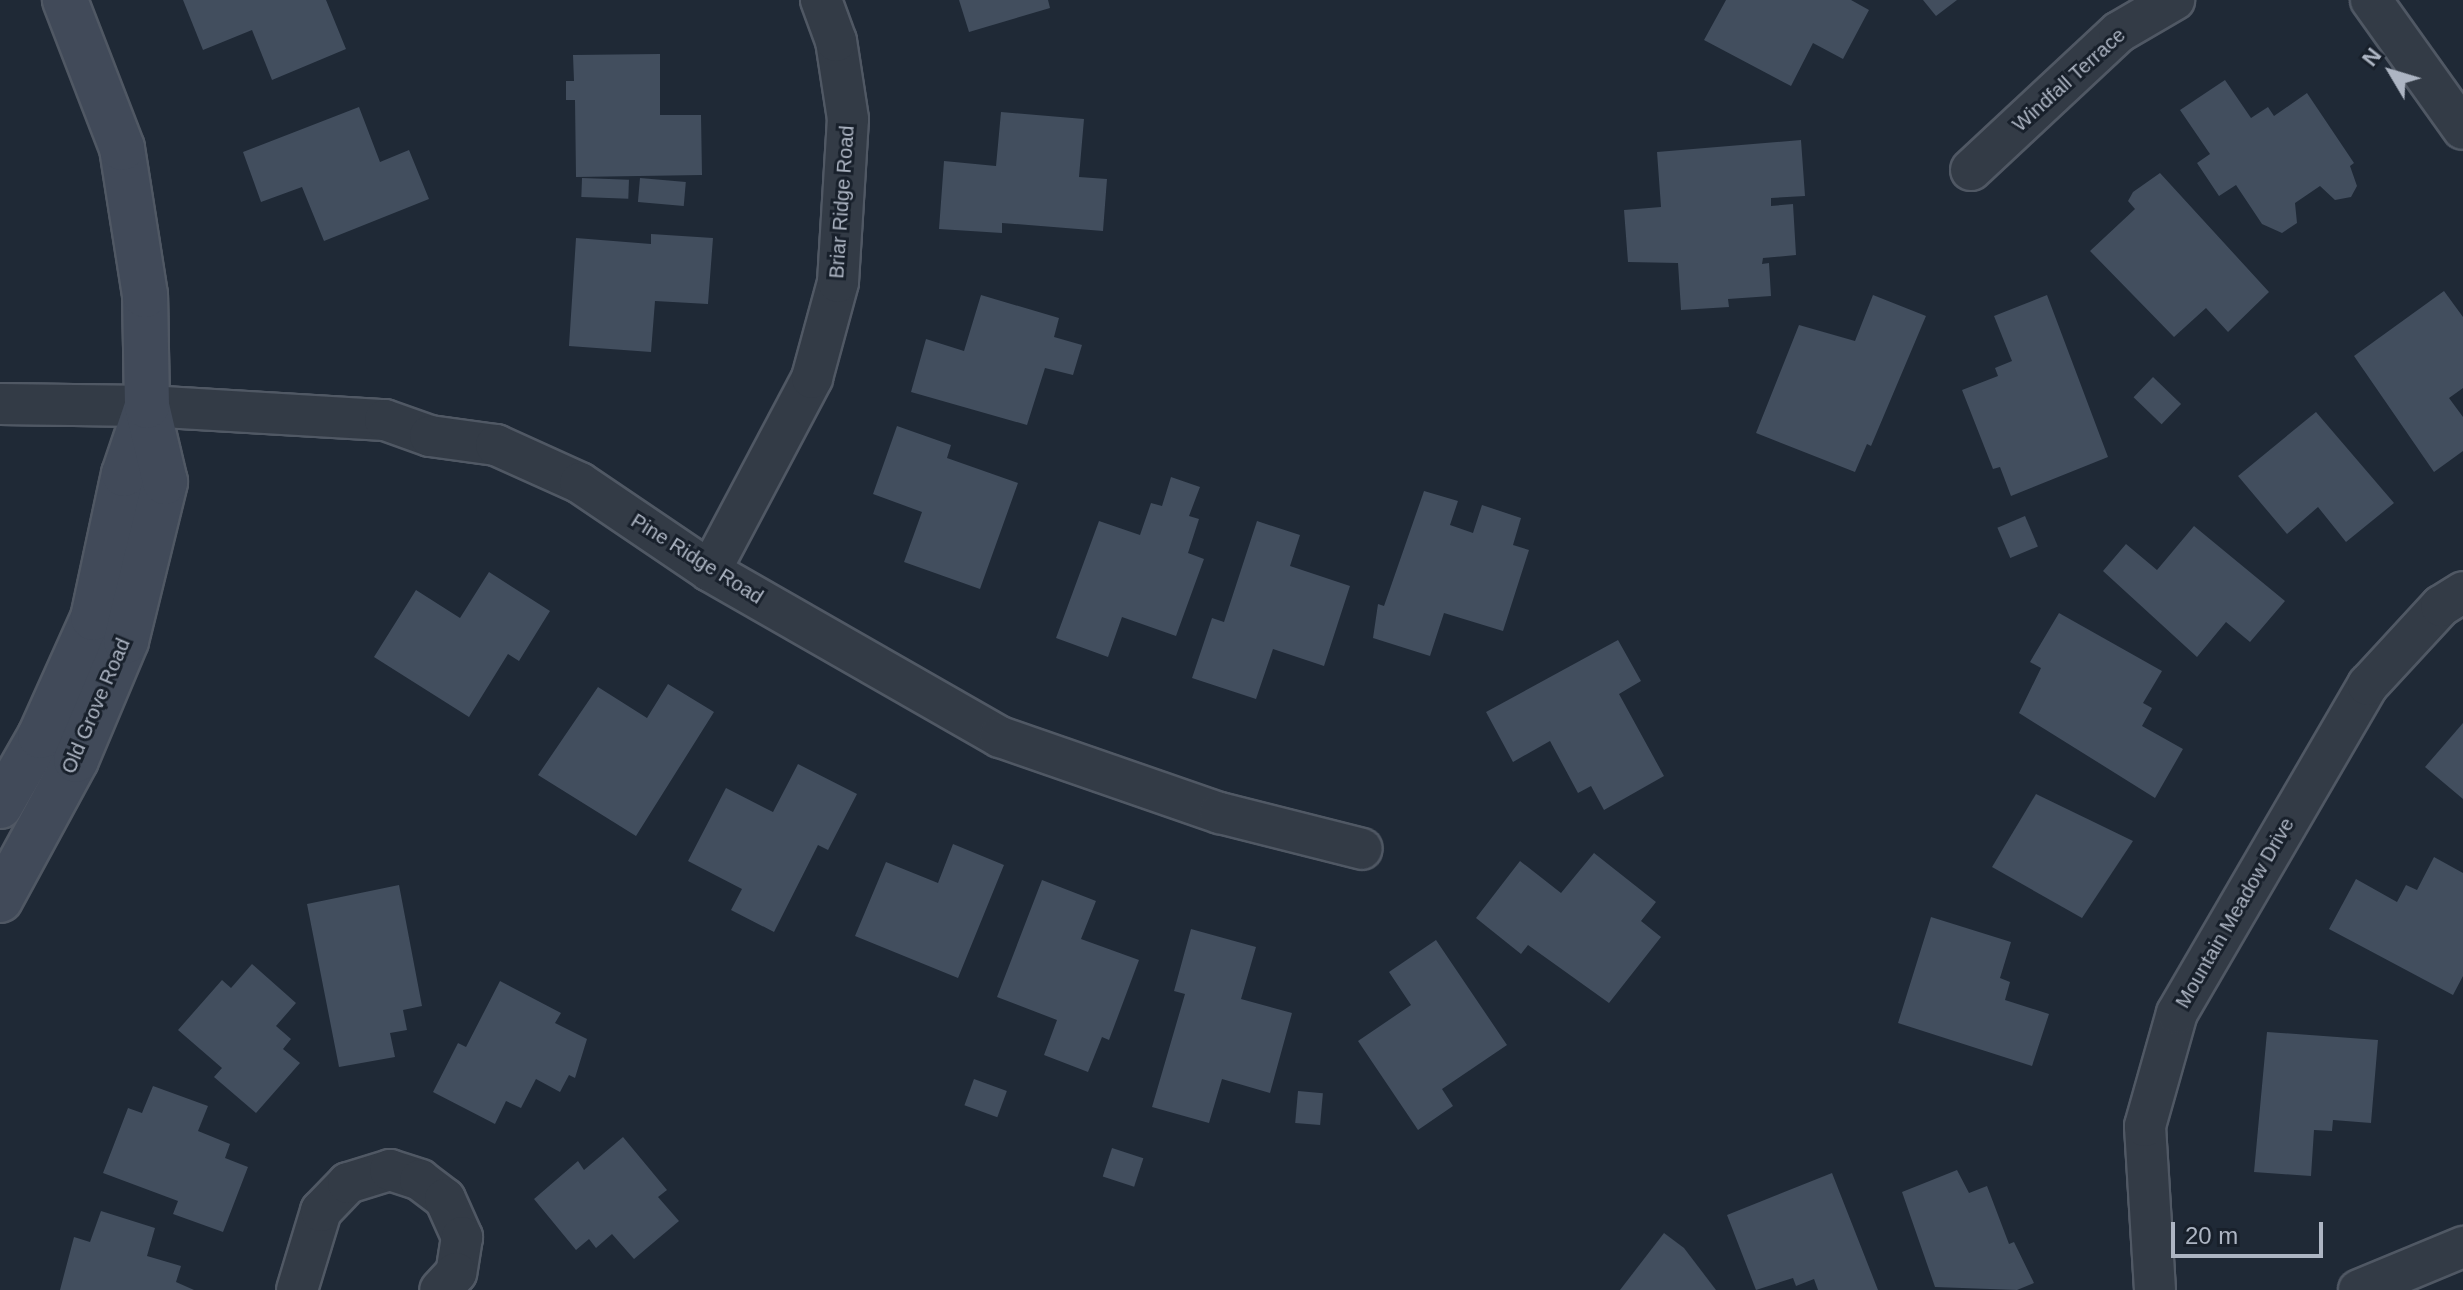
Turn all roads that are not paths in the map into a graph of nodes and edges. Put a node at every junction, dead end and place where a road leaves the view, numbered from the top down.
1 (65, 0) edge
2 (821, 0) edge
3 (2174, 0) edge
4 (2371, 0) edge
5 (2463, 129) edge
6 (1971, 170) dead end
7 (0, 404) edge
8 (147, 406) junction
9 (710, 571) junction
10 (2463, 592) edge
11 (0, 806) edge
12 (1362, 849) dead end
13 (0, 900) edge
14 (2463, 1247) edge
15 (297, 1290) edge
16 (440, 1290) edge
17 (2155, 1290) edge
18 (2359, 1290) edge

1 - 8 street, Old Grove Road
2 - 9 street, Briar Ridge Road
3 - 6 street, Windfall Terrace
4 - 5 street
7 - 8 street, Pine Ridge Road
8 - 9 street, Pine Ridge Road
8 - 11 street, Old Grove Road
8 - 13 street, Old Grove Road
9 - 12 street, Pine Ridge Road
10 - 17 street, Mountain Meadow Drive
14 - 18 street
15 - 16 street

